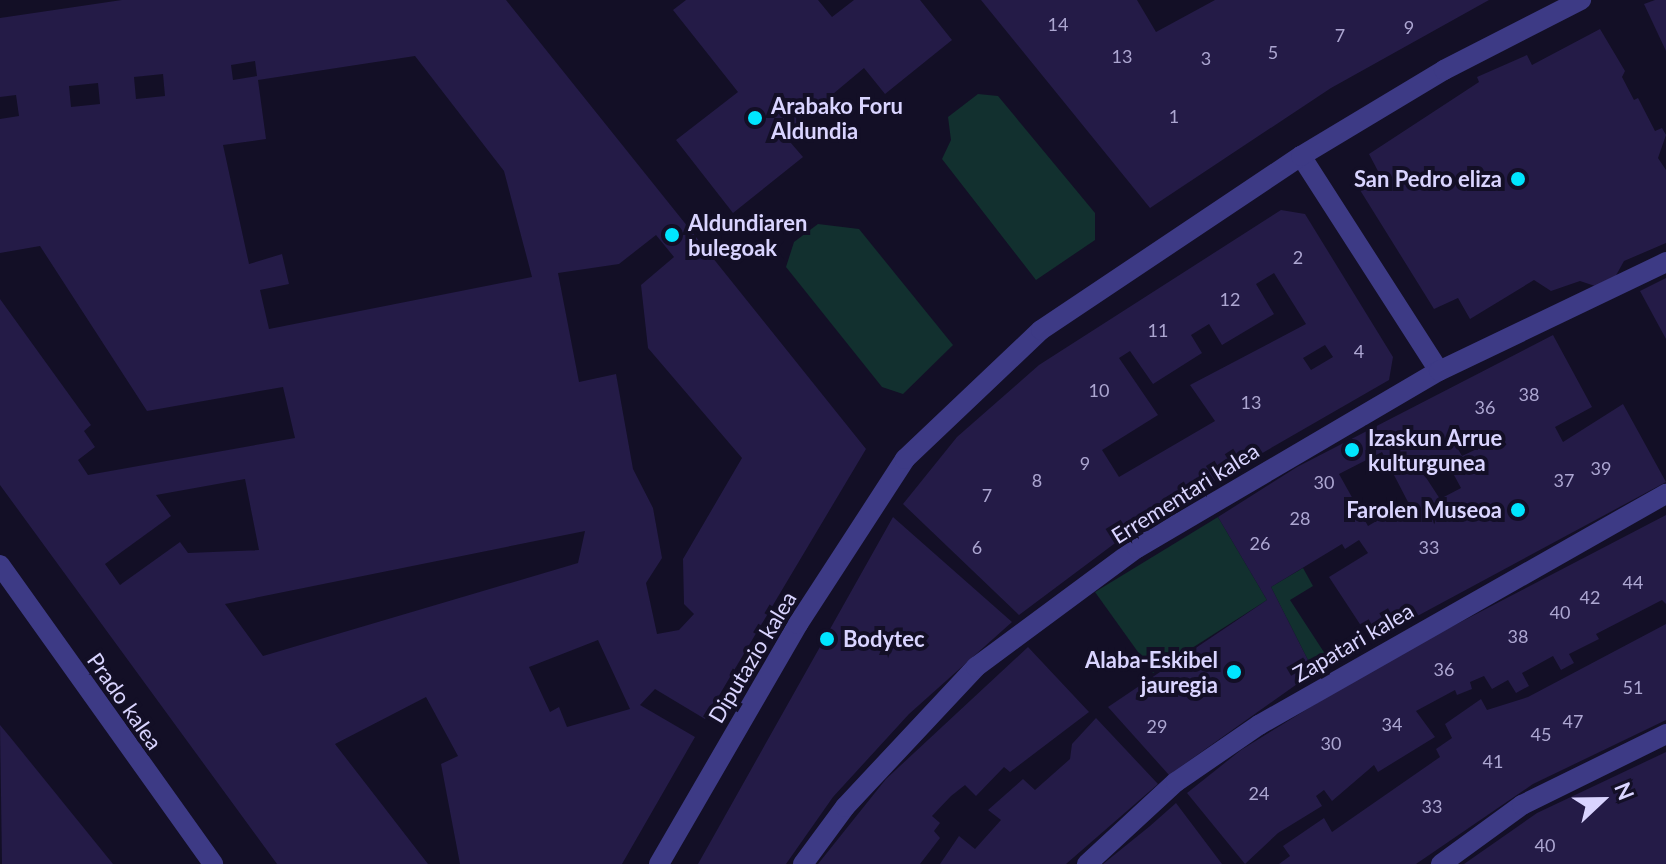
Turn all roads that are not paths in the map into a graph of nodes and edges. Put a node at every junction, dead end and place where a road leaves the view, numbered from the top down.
1 (1581, 0) edge
2 (1301, 156) junction
3 (1666, 262) edge
4 (1439, 371) junction
5 (1666, 494) edge
6 (0, 565) edge
7 (1666, 734) edge
8 (213, 864) edge
9 (659, 864) edge
10 (803, 864) edge
11 (1087, 864) edge
12 (1441, 864) edge

1 - 2 street, Diputazio kalea
2 - 4 street
2 - 9 street, Diputazio kalea
3 - 4 street, Errementari kalea
4 - 10 street, Errementari kalea
5 - 11 street, Zapatari kalea
6 - 8 street, Prado kalea
7 - 12 street

